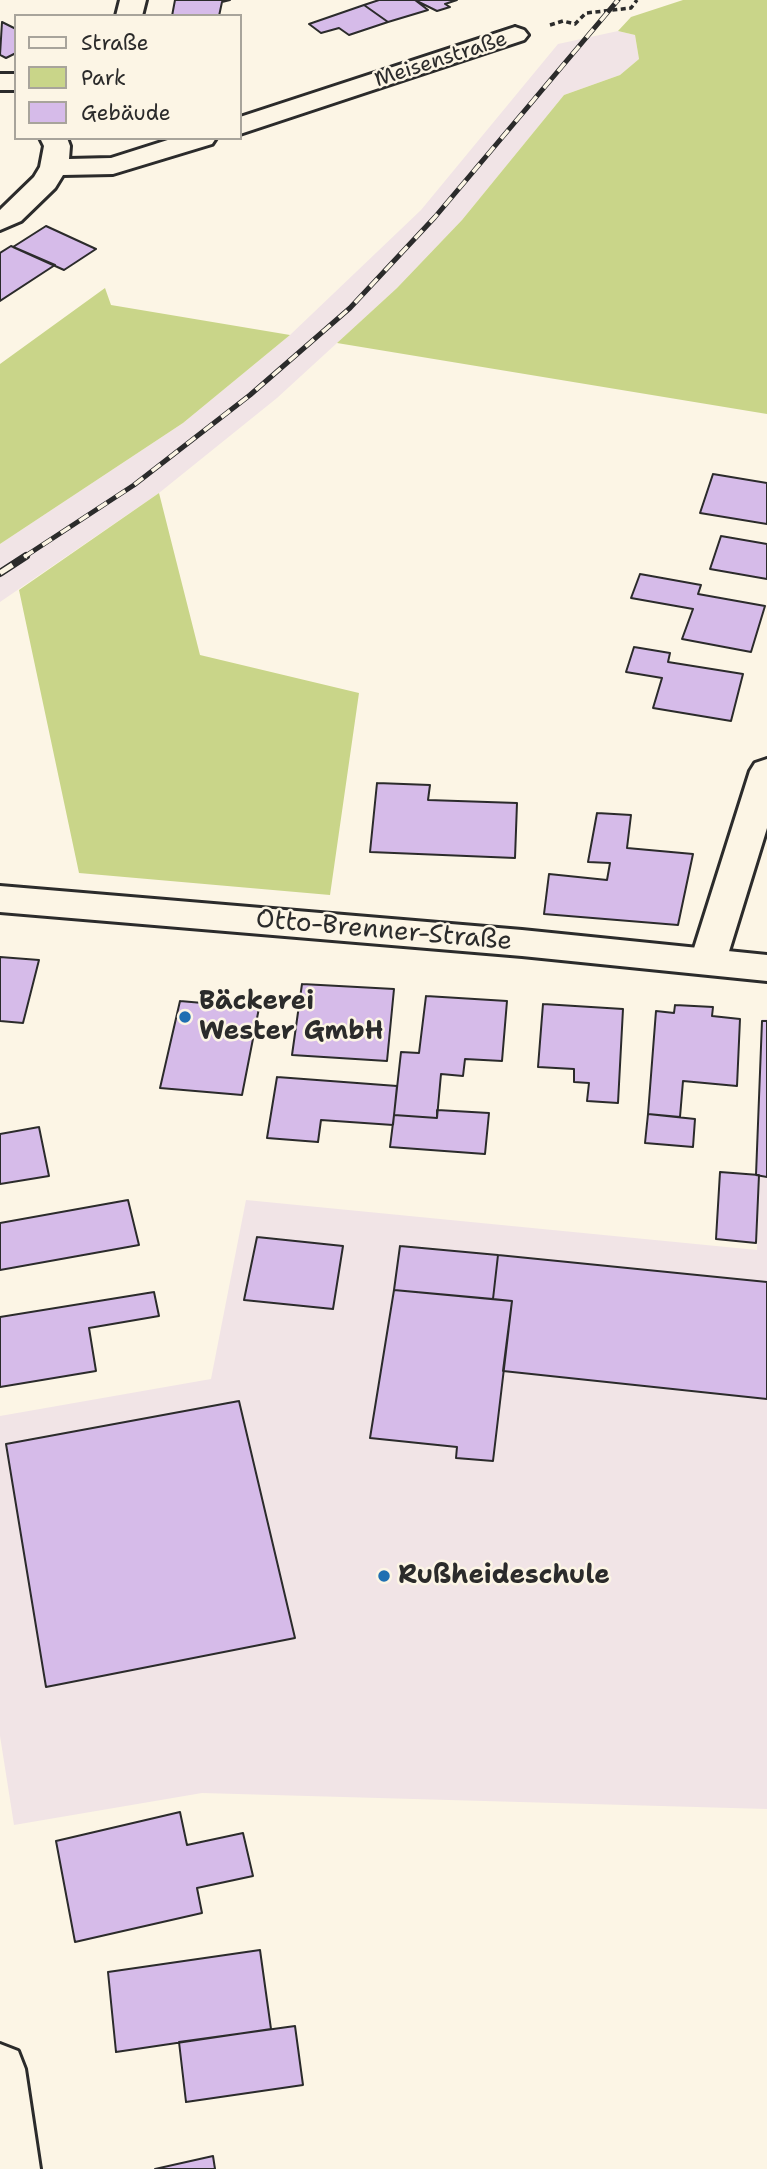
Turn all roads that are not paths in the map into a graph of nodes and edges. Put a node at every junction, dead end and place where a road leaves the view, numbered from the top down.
1 (515, 35) road end
2 (242, 125) edge
3 (54, 140) edge
4 (197, 140) edge
5 (54, 167) junction
6 (0, 222) edge
7 (767, 771) edge
8 (0, 899) edge
9 (708, 961) junction
10 (767, 968) edge
11 (0, 2069) edge
12 (14, 2169) edge

1 - 2 street, Meisenstraße
3 - 5 street
4 - 5 street
5 - 6 street
7 - 9 street
8 - 9 street, Otto-Brenner-Straße
9 - 10 street, Otto-Brenner-Straße
11 - 12 street

